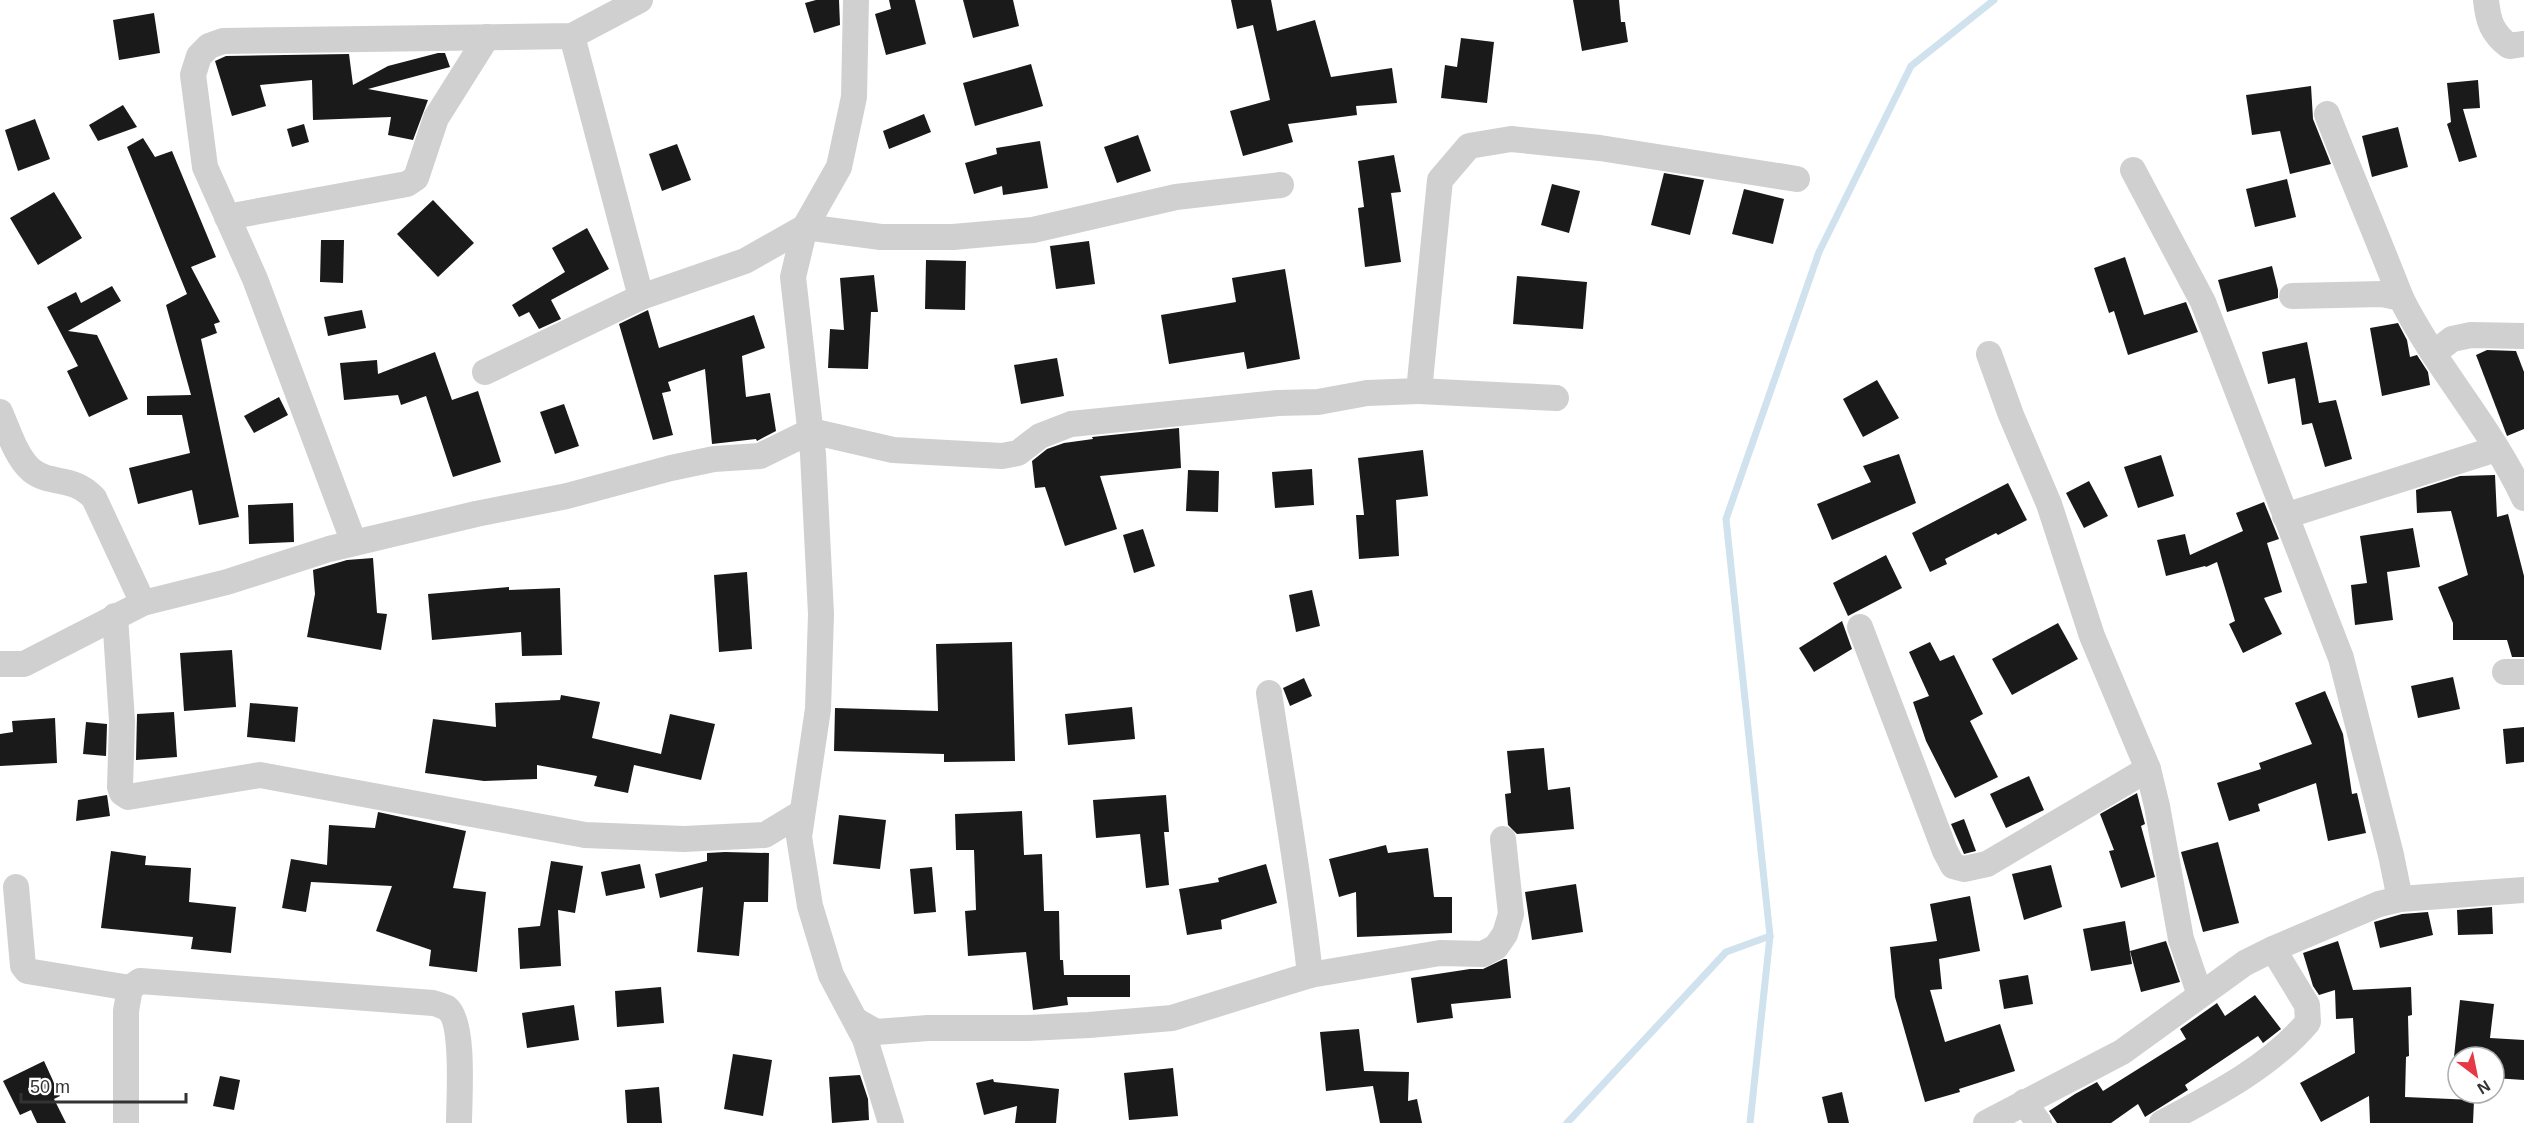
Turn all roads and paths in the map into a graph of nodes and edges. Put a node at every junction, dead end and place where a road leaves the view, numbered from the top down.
1 (640, 0) edge
2 (856, 0) edge
3 (2486, 0) edge
4 (572, 36) junction
5 (487, 37) junction
6 (2524, 44) edge
7 (2327, 114) dead end
8 (2133, 170) dead end
9 (1797, 179) dead end
10 (1281, 185) dead end
11 (227, 217) junction
12 (805, 227) junction
13 (2292, 296) dead end
14 (641, 297) junction
15 (2401, 298) junction
16 (2524, 336) edge
17 (2434, 353) junction
18 (1989, 354) dead end
19 (485, 372) dead end
20 (1419, 391) junction
21 (1556, 398) dead end
22 (0, 412) edge
23 (811, 431) junction
24 (2496, 449) junction
25 (2524, 498) edge
26 (2285, 516) junction
27 (354, 543) junction
28 (143, 603) junction
29 (115, 616) junction
30 (1860, 627) dead end
31 (0, 664) edge
32 (1269, 693) dead end
33 (2148, 770) junction
34 (801, 813) junction
35 (1503, 839) dead end
36 (16, 887) dead end
37 (2524, 890) edge
38 (2400, 899) junction
39 (2273, 949) junction
40 (1310, 975) junction
41 (130, 988) junction
42 (2200, 995) junction
43 (857, 1021) junction
44 (2024, 1102) junction
45 (126, 1123) edge
46 (459, 1123) edge
47 (891, 1123) edge
48 (1986, 1123) edge
49 (2039, 1123) edge
50 (2162, 1123) edge

1 - 4 street
2 - 12 street
3 - 6 street
4 - 5 street
4 - 14 street
5 - 11 street
5 - 11 street
7 - 15 street
8 - 26 street
9 - 20 street
10 - 12 street
11 - 27 street
12 - 14 street
12 - 23 street
13 - 15 street
14 - 19 street
15 - 17 street
16 - 17 street
17 - 24 street
18 - 33 street
20 - 21 street
20 - 23 street
22 - 28 street
23 - 27 street
23 - 34 street
24 - 25 street
24 - 26 street
26 - 38 street
27 - 28 street
28 - 29 street
29 - 31 street
29 - 34 street
30 - 33 street
32 - 40 street
33 - 42 street
34 - 43 street
35 - 40 street
36 - 41 street
37 - 38 street
38 - 39 street
39 - 42 street
39 - 50 street
40 - 43 street
41 - 45 street
41 - 46 street
42 - 44 street
43 - 47 street
44 - 48 street
44 - 49 street

